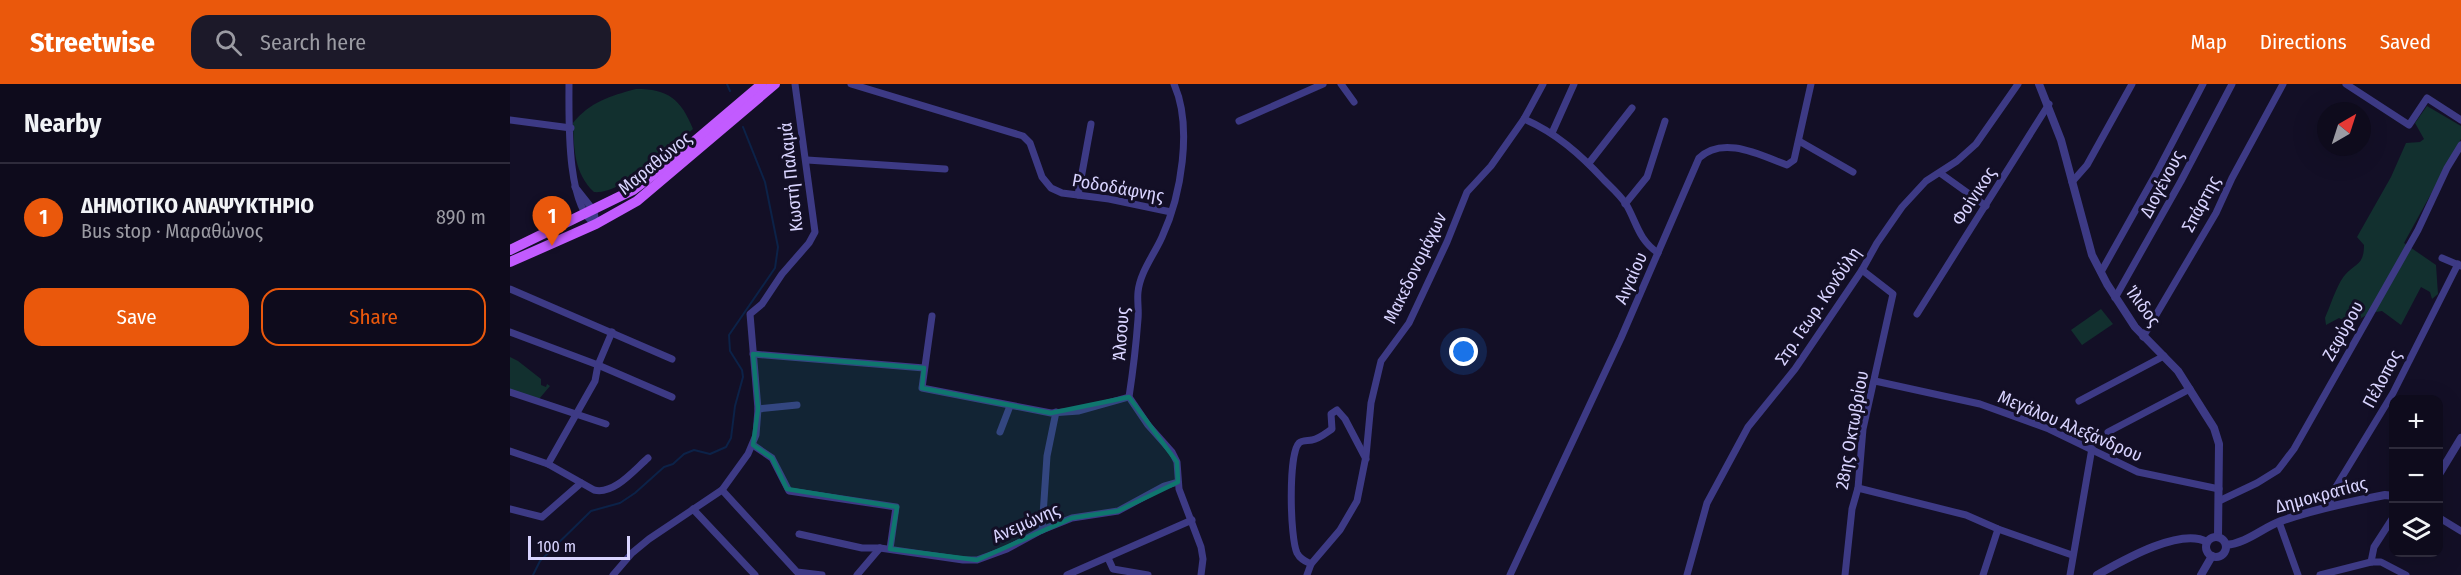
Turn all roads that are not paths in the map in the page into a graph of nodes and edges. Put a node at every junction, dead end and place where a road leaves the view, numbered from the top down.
1 (569, 84) edge
2 (762, 84) edge
3 (775, 84) edge
4 (795, 84) edge
5 (850, 84) edge
6 (1174, 84) edge
7 (1323, 84) edge
8 (1341, 84) edge
9 (1543, 84) edge
10 (1574, 84) edge
11 (1811, 84) edge
12 (2019, 84) edge
13 (2039, 84) edge
14 (2132, 84) edge
15 (2203, 84) edge
16 (2232, 84) edge
17 (2283, 84) edge
18 (2346, 84) edge
19 (1354, 102) dead end
20 (2049, 104) junction
21 (1632, 108) dead end
22 (1524, 119) junction
23 (510, 120) edge
24 (2461, 120) edge
25 (1239, 121) dead end
26 (1665, 121) dead end
27 (1091, 124) dead end
28 (571, 128) junction
29 (1552, 133) junction
30 (1799, 141) junction
31 (2461, 145) edge
32 (807, 160) junction
33 (1589, 163) junction
34 (945, 169) dead end
35 (1853, 172) dead end
36 (1940, 173) junction
37 (2072, 182) junction
38 (1078, 195) junction
39 (1625, 204) junction
40 (1986, 206) junction
41 (1171, 212) junction
42 (589, 213) junction
43 (596, 224) junction
44 (510, 250) edge
45 (1658, 253) junction
46 (2442, 258) dead end
47 (510, 262) edge
48 (2460, 265) edge
49 (1862, 270) junction
50 (2101, 272) junction
51 (510, 289) edge
52 (2115, 298) junction
53 (1917, 314) dead end
54 (932, 315) dead end
55 (510, 332) edge
56 (612, 332) junction
57 (2143, 337) junction
58 (753, 354) junction
59 (2164, 356) junction
60 (672, 359) dead end
61 (598, 365) junction
62 (924, 368) junction
63 (1875, 381) junction
64 (2190, 389) junction
65 (510, 392) edge
66 (672, 397) dead end
67 (1129, 398) junction
68 (2079, 401) dead end
69 (797, 405) dead end
70 (1010, 406) junction
71 (758, 410) junction
72 (1056, 412) junction
73 (578, 414) junction
74 (606, 424) dead end
75 (1000, 432) dead end
76 (2108, 432) dead end
77 (2461, 438) edge
78 (753, 445) junction
79 (2092, 448) junction
80 (510, 451) edge
81 (648, 458) dead end
82 (1366, 459) junction
83 (548, 465) junction
84 (2443, 469) edge
85 (1178, 482) junction
86 (581, 483) junction
87 (1858, 488) junction
88 (2219, 489) junction
89 (722, 490) junction
90 (2389, 495) edge
91 (2219, 501) junction
92 (2330, 506) junction
93 (510, 509) edge
94 (693, 509) junction
95 (1192, 520) junction
96 (2443, 520) edge
97 (2279, 522) junction
98 (2389, 524) edge
99 (1998, 529) junction
100 (1042, 530) junction
101 (2461, 531) edge
102 (799, 534) dead end
103 (2218, 537) junction
104 (2207, 542) junction
105 (2226, 545) junction
106 (880, 548) junction
107 (890, 549) junction
108 (2073, 555) junction
109 (2212, 556) junction
110 (1108, 558) junction
111 (2370, 562) junction
112 (1311, 564) junction
113 (1113, 572) edge
114 (799, 574) edge
115 (613, 575) edge
116 (755, 575) edge
117 (822, 575) edge
118 (857, 575) edge
119 (1067, 575) edge
120 (1148, 575) edge
121 (1201, 575) edge
122 (1307, 575) edge
123 (1510, 575) edge
124 (1687, 575) edge
125 (1846, 575) edge
126 (1983, 575) edge
127 (2070, 575) edge
128 (2097, 575) edge
129 (2201, 575) edge
130 (2298, 575) edge
131 (2320, 575) edge
132 (2406, 575) edge

1 - 28 street
2 - 42 main road, Μαραθώνος
3 - 43 main road, Μαραθώνος
4 - 32 street, Κωστή Παλαμά
5 - 38 street, Ροδοδάφνης
6 - 41 street, Άλσους
7 - 25 street
8 - 19 street
9 - 22 street, Μακεδονομάχων
10 - 29 street
11 - 30 street, Αιγαίου
12 - 36 street, Στρ. Γεωρ. Κονδύλη
13 - 20 street, Ίλιδος
14 - 37 street
15 - 50 street
16 - 52 street, Διογένους
17 - 57 street, Σπάρτης
18 - 24 street
20 - 37 street, Ίλιδος
20 - 40 street, Φοίνικος
21 - 33 street
22 - 29 street
22 - 82 street, Μακεδονομάχων
23 - 28 street
26 - 39 street
27 - 38 street
28 - 42 street
29 - 33 street
30 - 35 street
30 - 45 street, Αιγαίου
31 - 91 street, Ζεφύρου
32 - 34 street
32 - 58 street, Κωστή Παλαμά
33 - 39 street
36 - 40 street
36 - 49 street, Στρ. Γεωρ. Κονδύλη
37 - 50 street, Ίλιδος
38 - 41 street, Ροδοδάφνης
39 - 45 street
40 - 53 street, Φοίνικος
41 - 67 street, Άλσους
42 - 43 street
42 - 44 main road, Μαραθώνος
43 - 47 main road, Μαραθώνος
45 - 123 street, Αιγαίου
46 - 48 street
48 - 92 street, Πέλοπος
49 - 63 street, 28ης Οκτωβρίου
49 - 124 street, Στρ. Γεωρ. Κονδύλη
50 - 52 street, Ίλιδος
51 - 56 street
52 - 57 street, Ίλιδος
54 - 62 street
55 - 61 street
56 - 60 street
56 - 61 street
57 - 59 street, Ίλιδος
58 - 62 street
58 - 71 street, Κωστή Παλαμά
59 - 64 street, Ίλιδος
59 - 68 street
61 - 66 street
61 - 73 street
62 - 70 street
63 - 79 street, Μεγάλου Αλεξάνδρου
63 - 87 street, 28ης Οκτωβρίου
64 - 76 street
64 - 88 street, Ίλιδος
65 - 73 street
67 - 72 street
67 - 85 street
69 - 71 street
70 - 72 street
70 - 75 street
71 - 78 street, Κωστή Παλαμά
72 - 100 street
73 - 74 street
73 - 83 street
77 - 84 street
78 - 89 street, Κωστή Παλαμά
78 - 107 street
79 - 88 street, Μεγάλου Αλεξάνδρου
79 - 108 street
80 - 83 street
81 - 86 street
82 - 112 street, Μακεδονομάχων
82 - 112 street
83 - 86 street
85 - 95 street
85 - 100 street, Ανεμώνης
86 - 93 street
87 - 99 street
87 - 125 street, 28ης Οκτωβρίου
88 - 91 street, Ίλιδος
89 - 94 street, Κωστή Παλαμά
89 - 114 street
90 - 92 street, Δημοκρατίας
91 - 103 street, Ίλιδος
92 - 97 street, Δημοκρατίας
94 - 115 street, Κωστή Παλαμά
94 - 116 street
95 - 110 street
95 - 121 street
96 - 101 street
97 - 105 street, Δημοκρατίας
97 - 130 street
98 - 111 street
99 - 108 street
99 - 126 street
100 - 107 street, Ανεμώνης
102 - 106 street, Ανεμώνης
103 - 104 street
103 - 105 street
104 - 109 street
104 - 128 street
105 - 109 street
106 - 107 street, Ανεμώνης
106 - 118 street
108 - 127 street
109 - 129 street
110 - 113 street
110 - 119 street
111 - 131 street
111 - 132 street
112 - 122 street, Μακεδονομάχων
113 - 120 street
114 - 117 street

